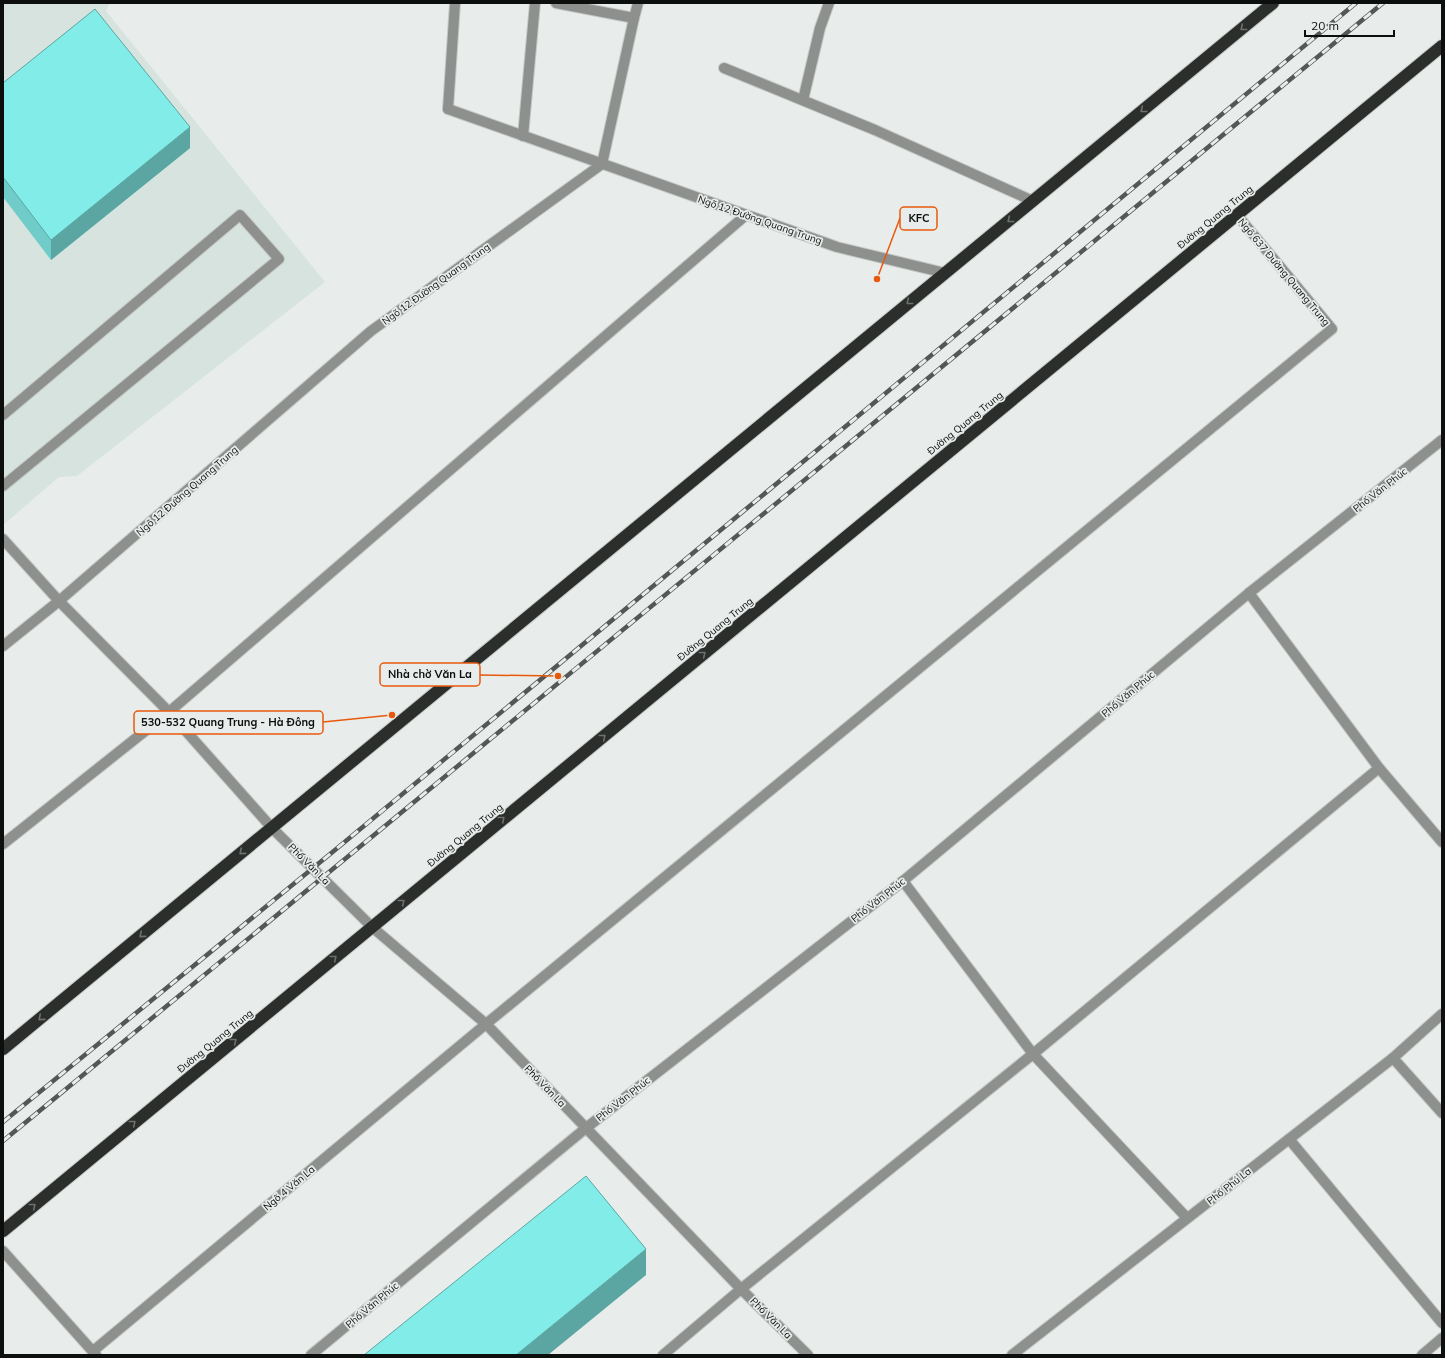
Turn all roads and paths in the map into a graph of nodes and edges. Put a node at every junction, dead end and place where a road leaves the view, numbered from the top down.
1 (455, 3) edge
2 (535, 3) edge
3 (556, 3) edge
4 (638, 3) edge
5 (828, 3) edge
6 (1273, 3) edge
7 (634, 18) junction
8 (1442, 46) edge
9 (724, 68) dead end
10 (803, 100) junction
11 (523, 136) junction
12 (602, 164) junction
13 (1033, 201) junction
14 (746, 215) junction
15 (1237, 215) junction
16 (945, 273) junction
17 (1332, 329) joint
18 (3, 415) edge
19 (1441, 442) edge
20 (3, 486) edge
21 (3, 539) edge
22 (1249, 593) junction
23 (59, 601) junction
24 (3, 646) edge
25 (169, 712) junction
26 (1379, 768) junction
27 (272, 828) junction
28 (1442, 842) edge
29 (3, 844) edge
30 (903, 881) junction
31 (372, 927) junction
32 (1442, 1014) edge
33 (486, 1024) junction
34 (3, 1050) edge
35 (1033, 1054) junction
36 (1393, 1058) junction
37 (1442, 1113) edge
38 (586, 1128) junction
39 (1289, 1139) junction
40 (1187, 1218) junction
41 (3, 1231) edge
42 (3, 1251) edge
43 (742, 1289) junction
44 (1442, 1323) edge
45 (1442, 1338) edge
46 (94, 1353) edge
47 (311, 1355) edge
48 (663, 1355) edge
49 (808, 1355) edge
50 (1012, 1355) edge
51 (1422, 1355) edge

1 - 11 street
2 - 11 street
3 - 7 street
4 - 7 street
5 - 10 street
6 -> 13 highway
7 - 12 street
8 - 15 highway, Đường Quang Trung
9 - 10 street
10 - 13 street
11 - 12 street
12 - 14 street, Ngõ 12 Đường Quang Trung
12 - 23 street, Ngõ 12 Đường Quang Trung
13 -> 16 highway
14 - 16 street, Ngõ 12 Đường Quang Trung
14 - 25 street
15 - 17 street, Ngõ 637 Đường Quang Trung
31 -> 15 highway, Đường Quang Trung
16 -> 27 highway
17 - 33 street, Ngõ 4 Văn La
18 - 20 street
19 - 22 street, Phố Văn Phúc
21 - 23 street, Phố Văn La
22 - 26 street
22 - 30 street, Phố Văn Phúc
23 - 24 street, Ngõ 12 Đường Quang Trung
23 - 25 street, Phố Văn La
25 - 27 street, Phố Văn La
25 - 29 street
26 - 28 street
26 - 35 street
27 - 31 street, Phố Văn La
27 -> 34 highway
30 - 35 street
30 - 38 street, Phố Văn Phúc
31 - 33 street, Phố Văn La
41 -> 31 highway, Đường Quang Trung
32 - 36 street, Phố Phú La
33 - 38 street, Phố Văn La
33 - 46 street, Ngõ 4 Văn La
35 - 40 street
35 - 43 street
36 - 37 street
36 - 39 street, Phố Phú La
38 - 43 street, Phố Văn La
38 - 47 street, Phố Văn Phúc
39 - 40 street, Phố Phú La
39 - 44 street
40 - 50 street, Phố Phú La
42 - 46 street
43 - 48 street
43 - 49 street, Phố Văn La
45 - 51 street

